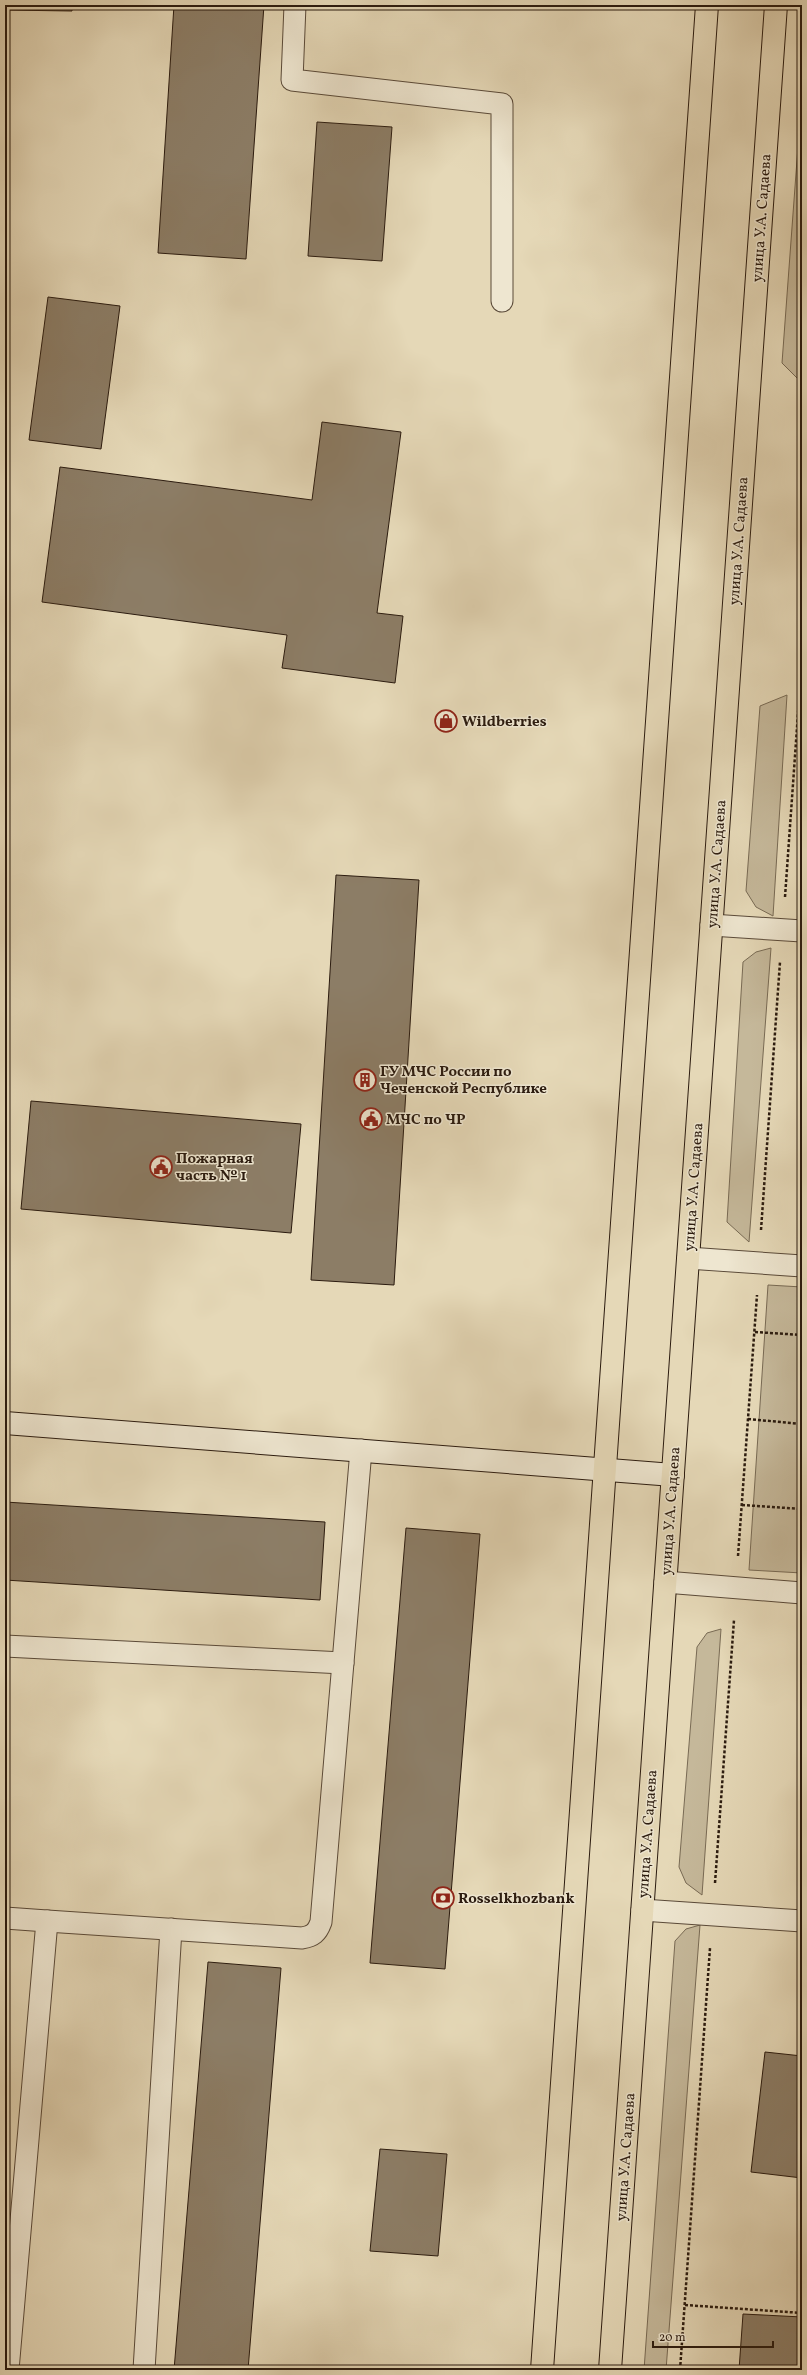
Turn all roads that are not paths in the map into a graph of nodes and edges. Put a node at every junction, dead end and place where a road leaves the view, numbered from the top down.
1 (295, 5) edge
2 (707, 5) edge
3 (776, 5) edge
4 (502, 301) dead end
5 (711, 926) junction
6 (792, 931) edge
7 (688, 1258) junction
8 (802, 1266) edge
9 (5, 1423) edge
10 (361, 1450) junction
11 (605, 1470) junction
12 (672, 1475) junction
13 (665, 1582) junction
14 (802, 1593) edge
15 (5, 1646) edge
16 (342, 1663) junction
17 (642, 1910) junction
18 (5, 1918) edge
19 (47, 1921) junction
20 (802, 1921) edge
21 (171, 1929) junction
22 (8, 2370) edge
23 (144, 2370) edge
24 (542, 2370) edge
25 (610, 2370) edge

1 - 4 lane
2 - 11 main road
3 - 5 main road, улица У.А. Садаева
5 - 6 lane
5 - 7 main road, улица У.А. Садаева
7 - 8 lane
7 - 12 main road, улица У.А. Садаева
9 - 10 street
10 - 11 street
10 - 16 lane
11 - 12 street
11 - 24 main road
12 - 13 main road, улица У.А. Садаева
13 - 14 lane
13 - 17 main road, улица У.А. Садаева
15 - 16 lane
16 - 21 lane
17 - 20 lane
17 - 25 main road, улица У.А. Садаева
18 - 19 lane
19 - 21 lane
19 - 22 lane
21 - 23 lane

